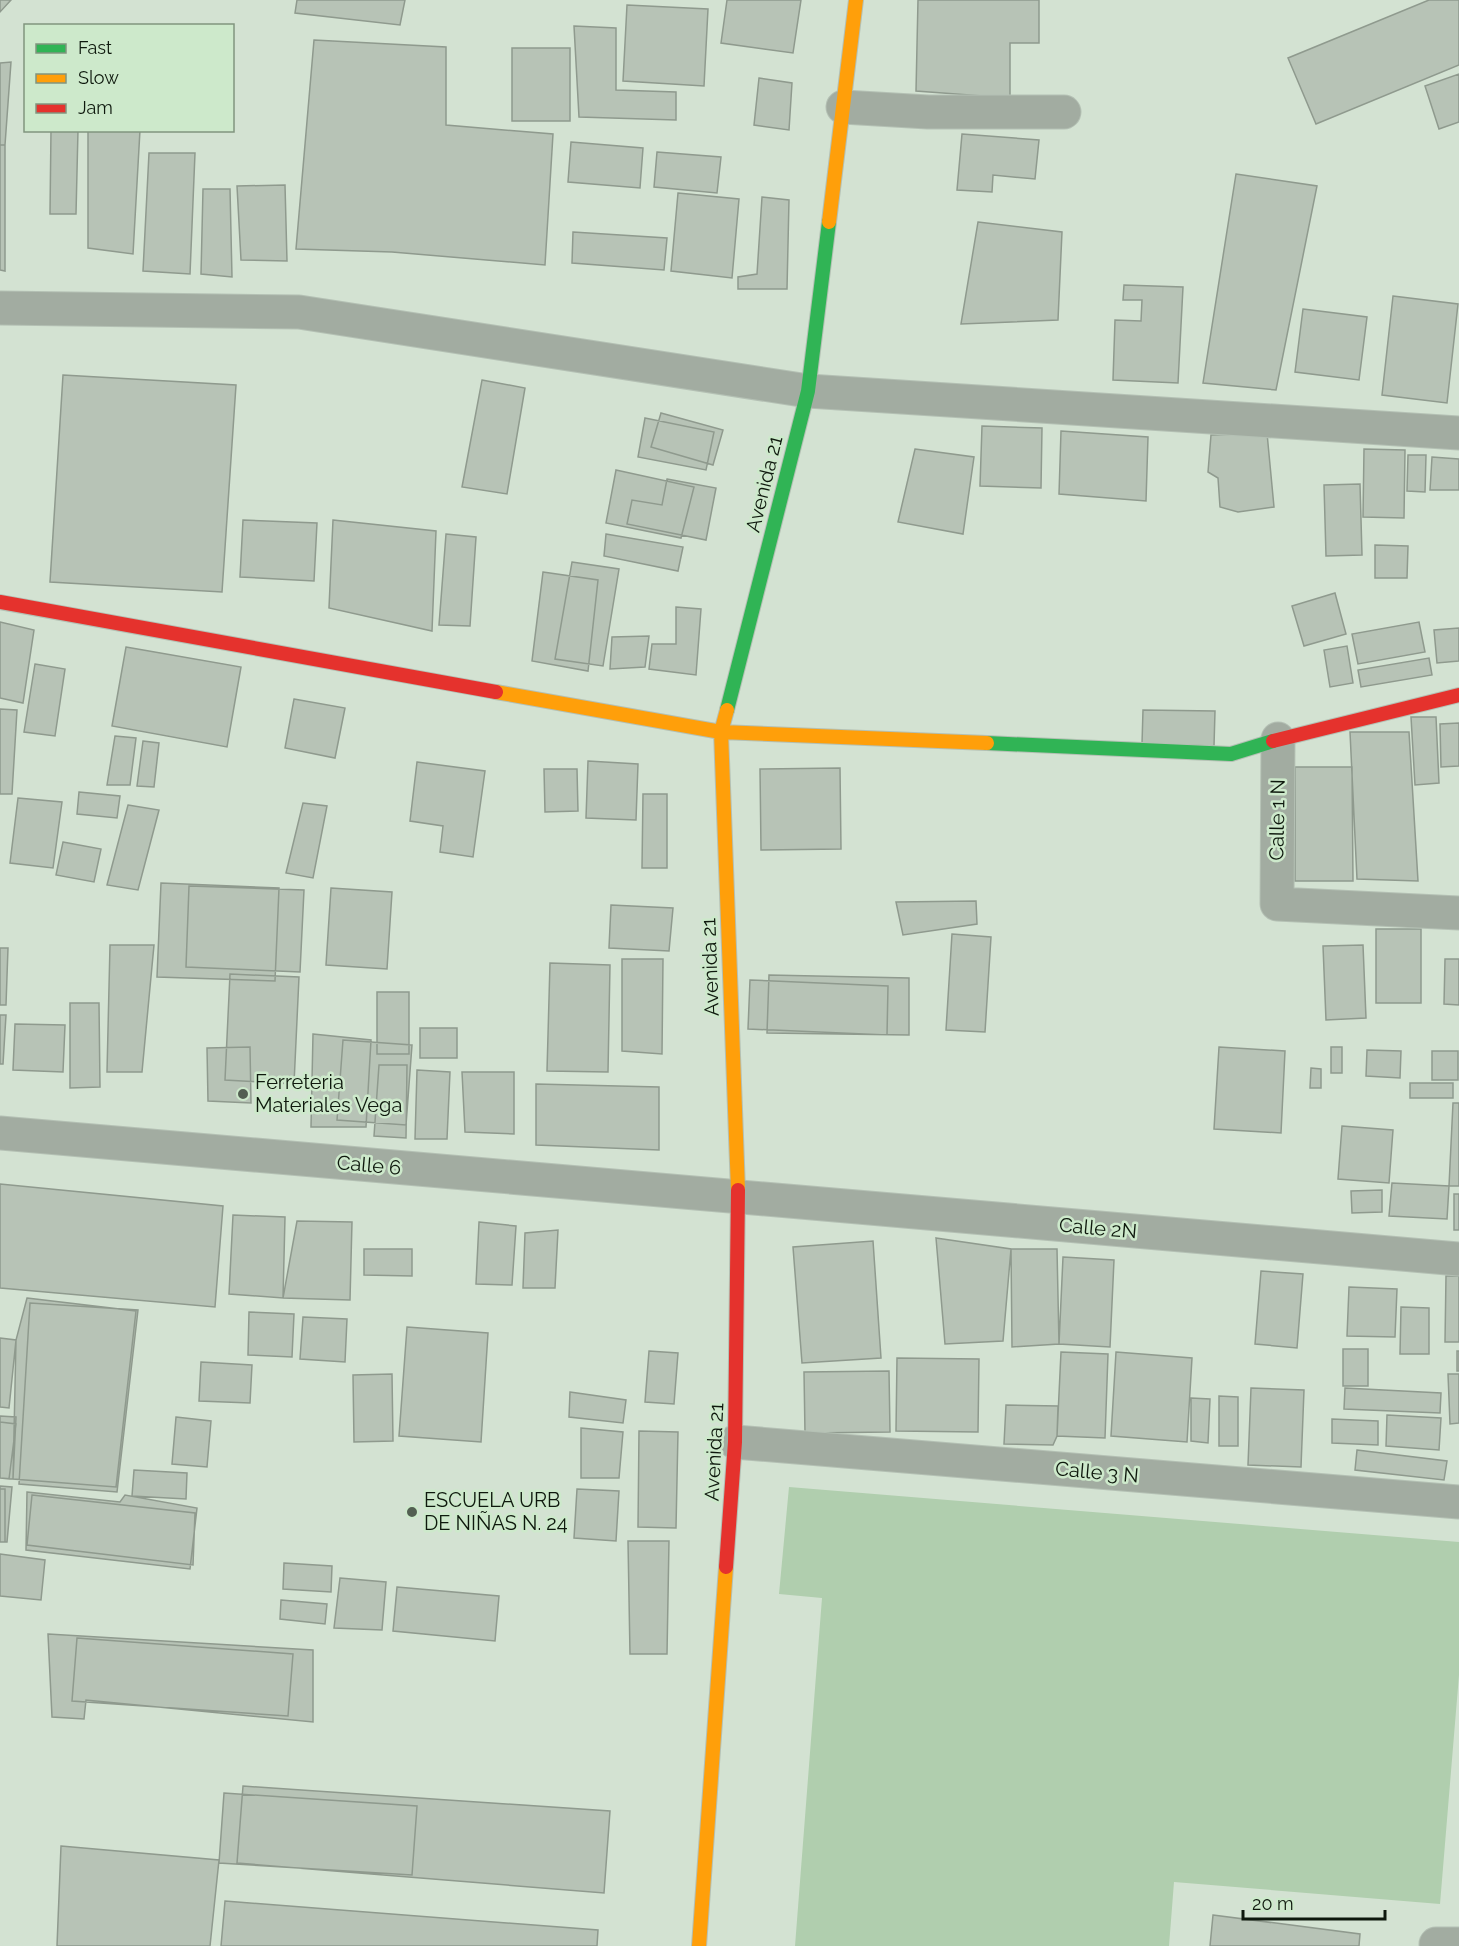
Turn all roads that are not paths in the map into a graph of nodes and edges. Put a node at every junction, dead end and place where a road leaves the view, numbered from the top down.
1 (856, 0) edge
2 (843, 107) junction
3 (1064, 112) dead end
4 (0, 308) edge
5 (807, 392) junction
6 (1459, 433) edge
7 (0, 602) edge
8 (1459, 695) edge
9 (721, 732) junction
10 (1278, 740) junction
11 (1459, 913) edge
12 (0, 1133) edge
13 (738, 1197) junction
14 (1459, 1258) edge
15 (735, 1442) junction
16 (1459, 1502) edge
17 (699, 1946) edge

1 - 2 main road, Avenida 21
2 - 3 street
2 - 5 main road, Avenida 21
4 - 5 street
5 - 6 street
5 - 9 main road, Avenida 21
7 - 9 main road
8 - 10 main road
9 - 10 main road
9 - 13 main road, Avenida 21
10 - 11 street, Calle 1 N
12 - 13 street, Calle 6
13 - 14 street, Calle 2N
13 - 15 main road, Avenida 21
15 - 16 street, Calle 3 N
15 - 17 main road, Avenida 21

